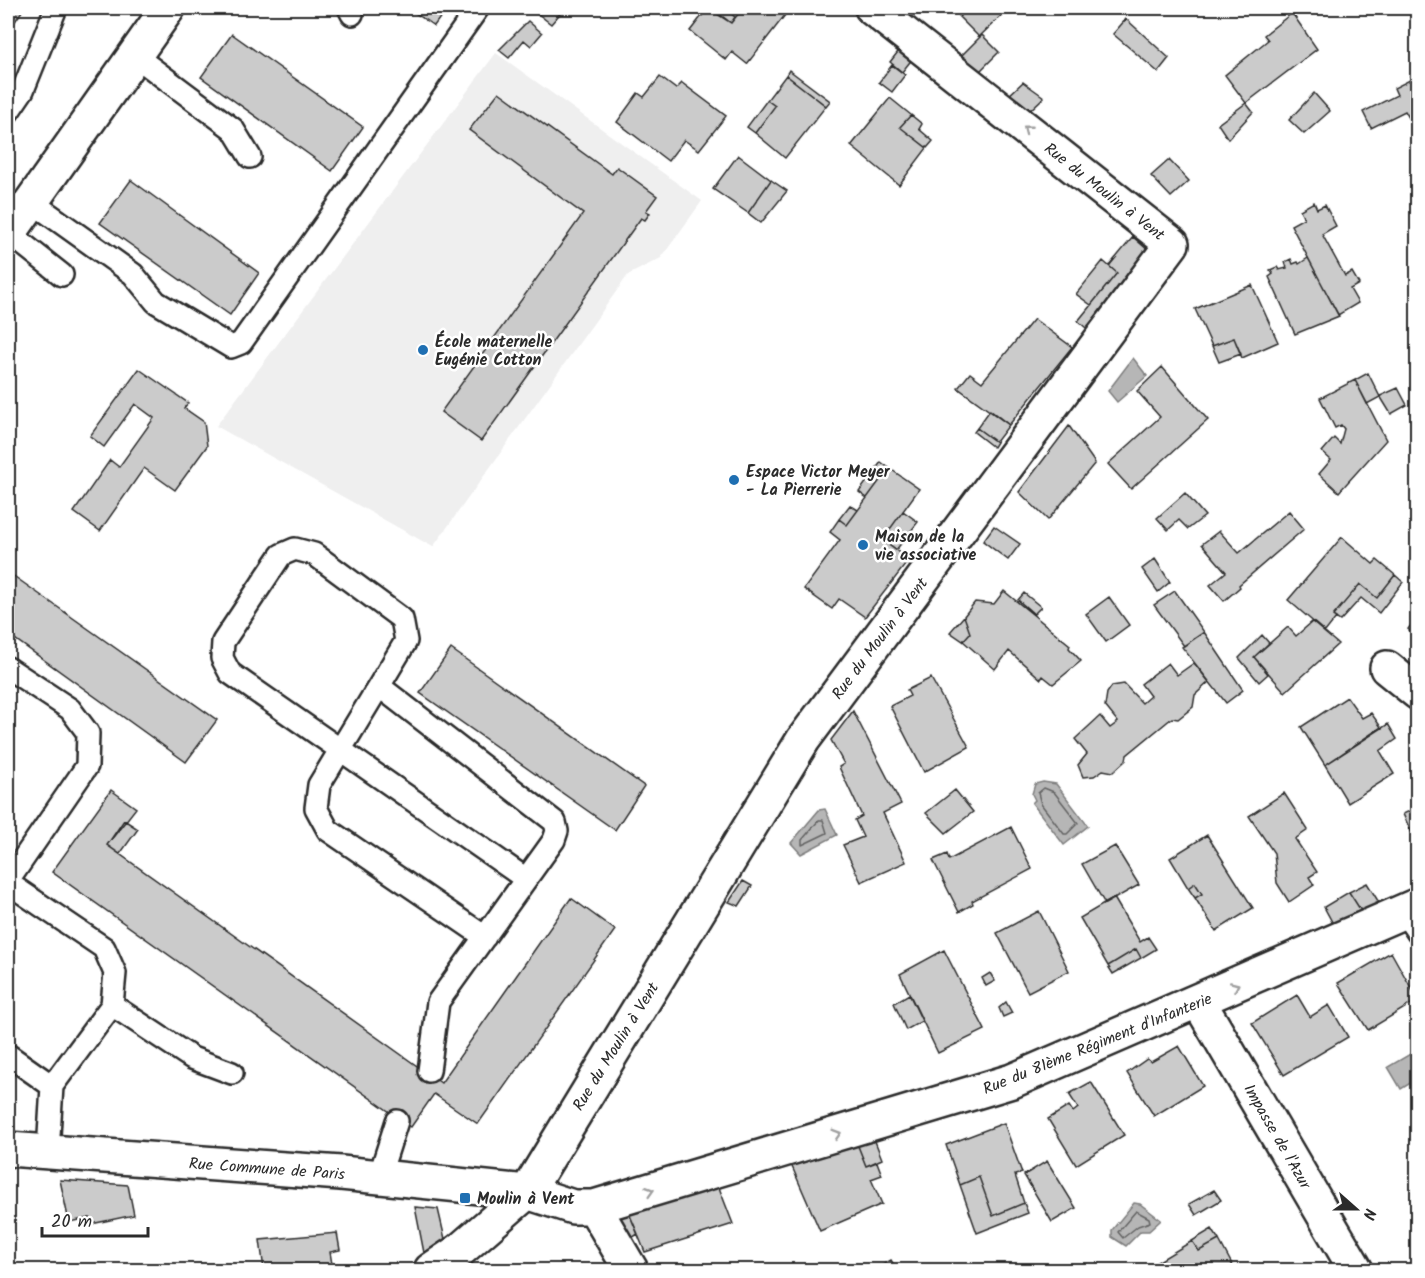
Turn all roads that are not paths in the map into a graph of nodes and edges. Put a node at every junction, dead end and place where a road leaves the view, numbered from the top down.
1 (56, 8) edge
2 (168, 8) edge
3 (478, 8) edge
4 (872, 8) edge
5 (134, 55) junction
6 (8, 112) edge
7 (250, 157) dead end
8 (32, 202) junction
9 (8, 234) edge
10 (62, 275) dead end
11 (8, 668) edge
12 (1387, 668) dead end
13 (380, 686) junction
14 (1418, 693) edge
15 (340, 751) junction
16 (10, 874) edge
17 (526, 879) junction
18 (1413, 916) edge
19 (485, 938) junction
20 (1199, 1002) junction
21 (112, 1005) junction
22 (8, 1055) edge
23 (429, 1071) dead end
24 (232, 1073) dead end
25 (52, 1086) junction
26 (397, 1121) dead end
27 (8, 1149) edge
28 (48, 1152) junction
29 (379, 1177) junction
30 (526, 1192) junction
31 (594, 1207) junction
32 (431, 1270) edge
33 (632, 1270) edge
34 (1356, 1270) edge

1 - 6 lane
2 - 5 street
3 - 8 lane
30 -> 4 street, Rue du Moulin à Vent
5 - 7 lane
5 - 8 street
8 - 9 street
9 - 10 lane
11 - 16 lane
12 - 14 street
13 - 15 lane
13 - 15 lane
13 - 17 lane
15 - 17 lane
15 - 19 lane
16 - 21 lane
17 - 19 lane
20 -> 18 street, Rue du 81ème Régiment d'Infanterie
19 - 23 lane
31 -> 20 street, Rue du 81ème Régiment d'Infanterie
20 - 34 street, Impasse de l'Azur
21 - 24 lane
21 - 25 lane
22 - 25 lane
25 - 28 lane
26 - 29 lane
27 - 28 street, Rue Commune de Paris
28 - 29 street, Rue Commune de Paris
29 - 30 street, Rue Commune de Paris
30 - 31 street, Rue Commune de Paris
30 - 32 street, Rue du Moulin à Vent
31 - 33 street

